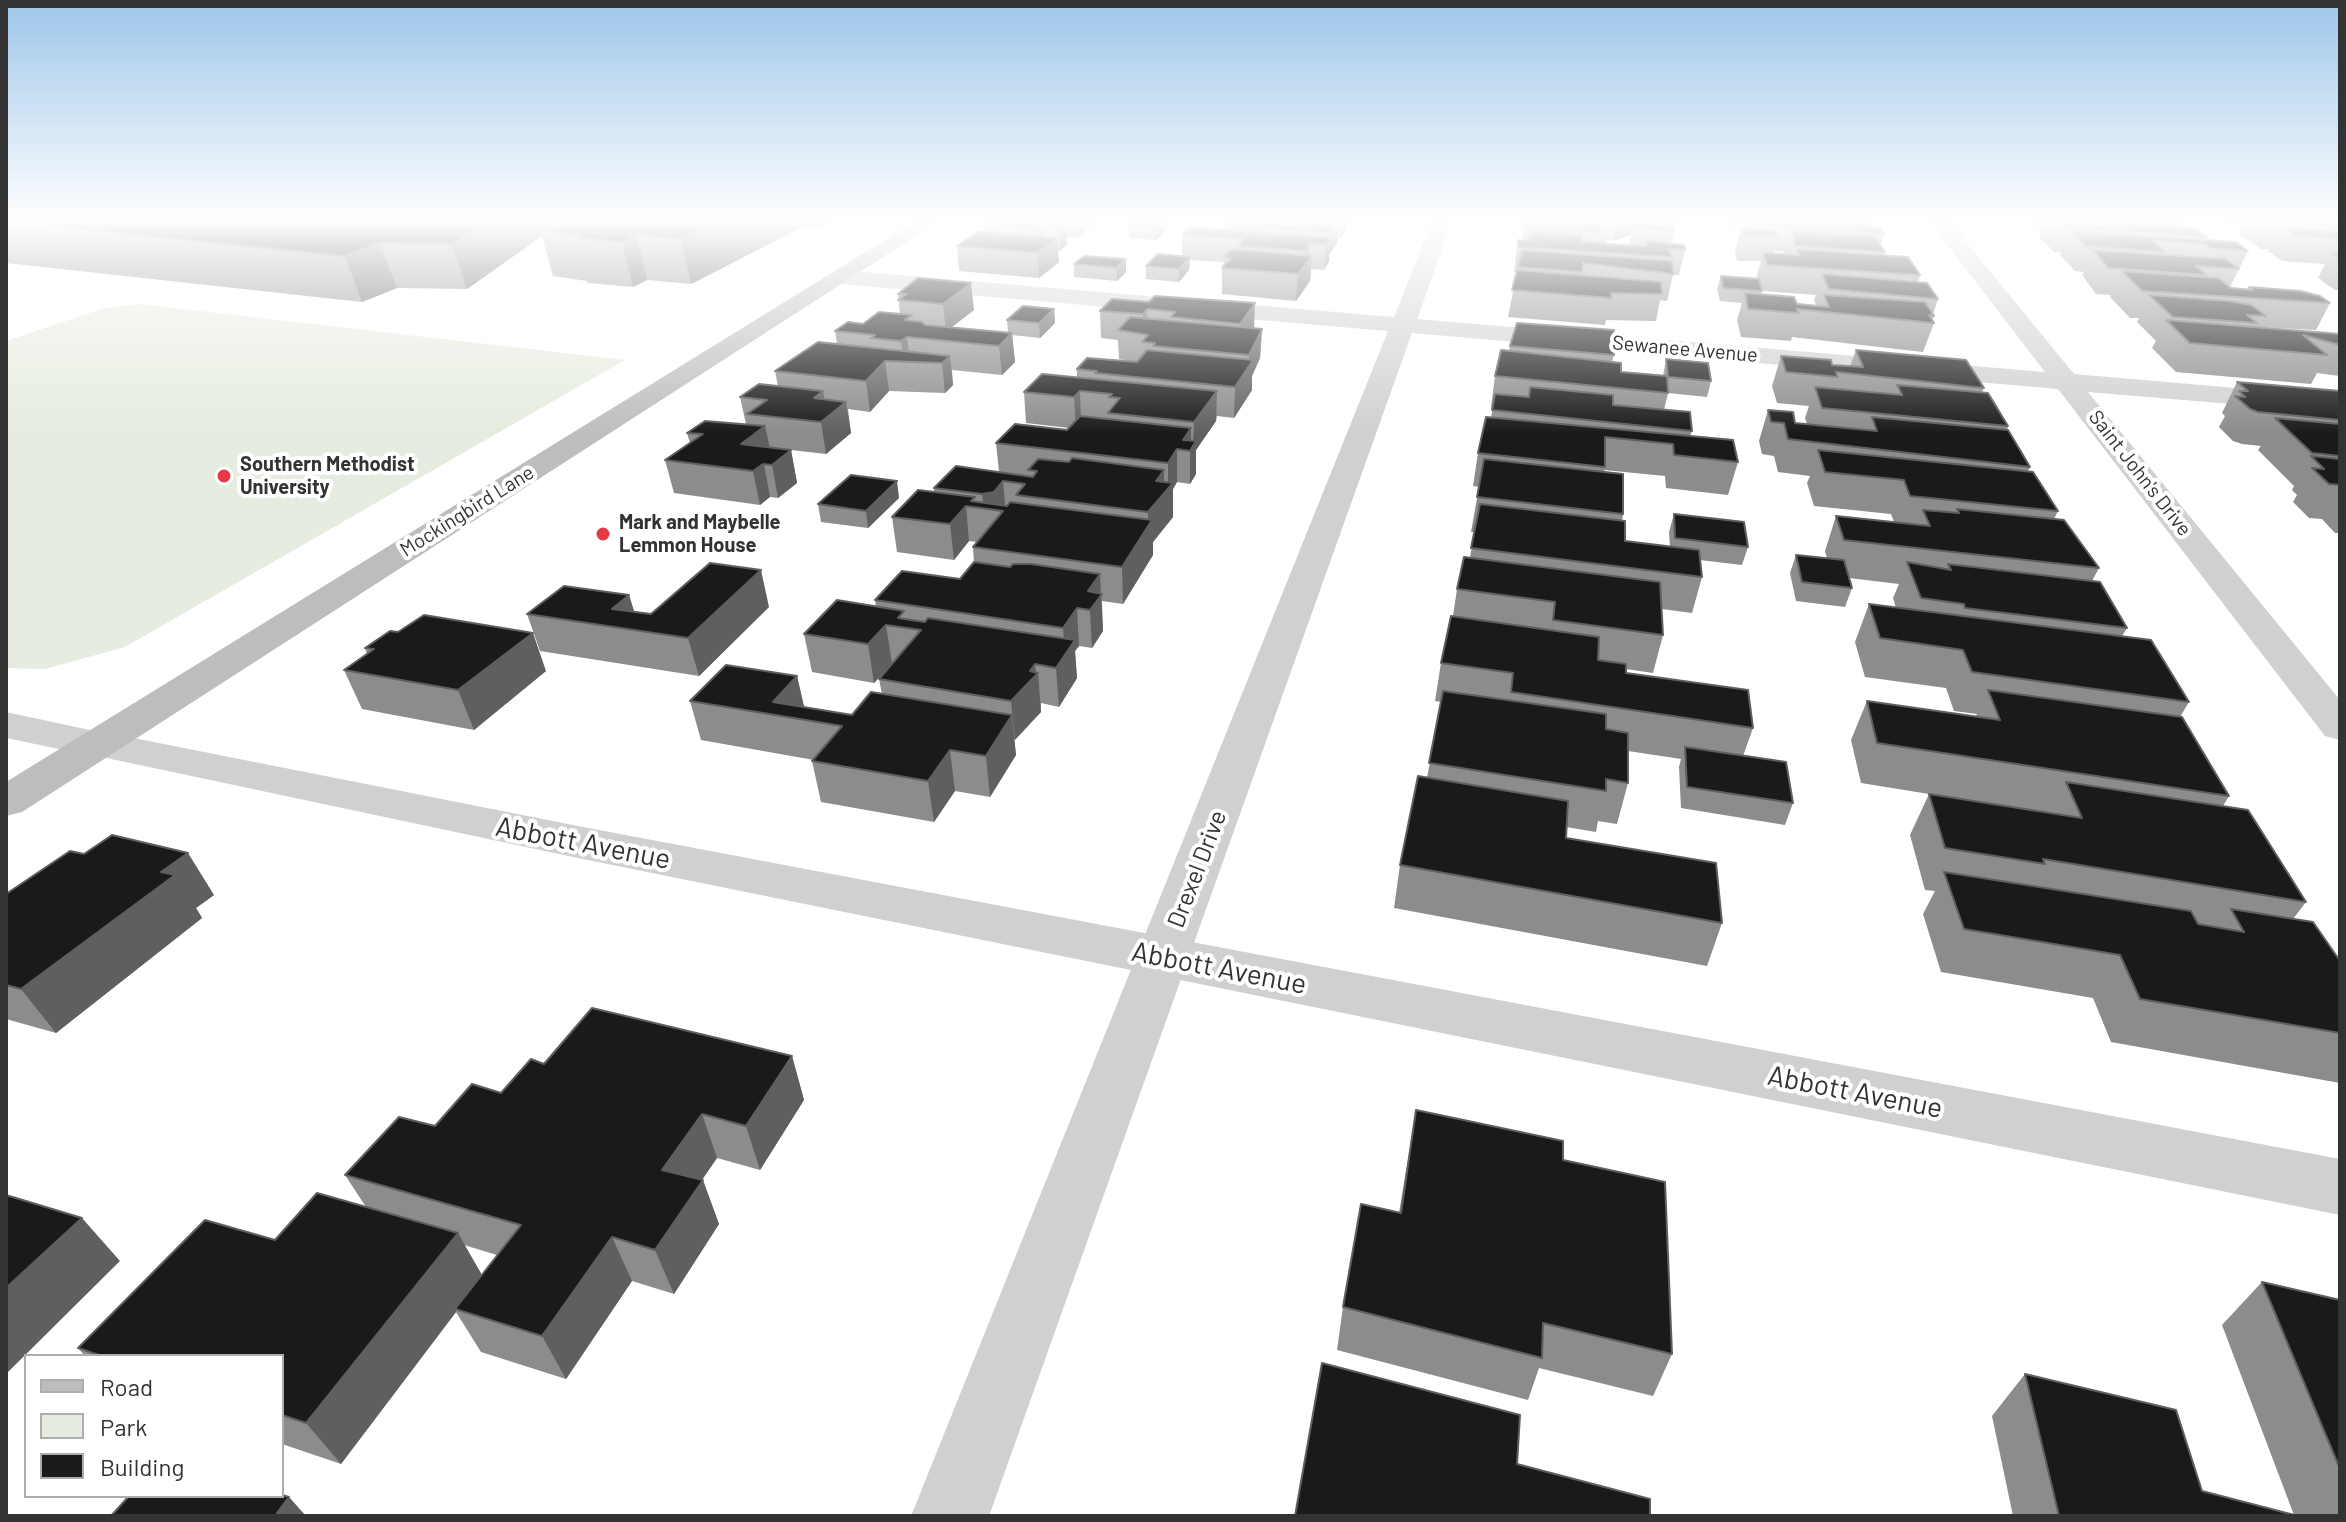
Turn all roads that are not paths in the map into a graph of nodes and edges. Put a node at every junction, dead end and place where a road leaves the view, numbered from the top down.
1 (816, 292) edge
2 (1017, 292) edge
3 (1416, 292) edge
4 (1996, 292) edge
5 (1404, 325) junction
6 (2068, 382) junction
7 (2340, 405) edge
8 (6, 725) edge
9 (2340, 727) edge
10 (98, 744) junction
11 (6, 802) edge
12 (1163, 957) junction
13 (2340, 1187) edge
14 (950, 1516) edge

1 - 10 main road, Mockingbird Lane
2 - 5 street, Sewanee Avenue
3 - 5 street, Drexel Drive
4 - 6 street, Saint John's Drive
5 - 6 street, Sewanee Avenue
5 - 12 street, Drexel Drive
6 - 7 street, Sewanee Avenue
6 - 9 street, Saint John's Drive
8 - 10 street, Abbott Avenue
10 - 11 main road, Mockingbird Lane
10 - 12 street, Abbott Avenue
12 - 13 street, Abbott Avenue
12 - 14 street, Drexel Drive

